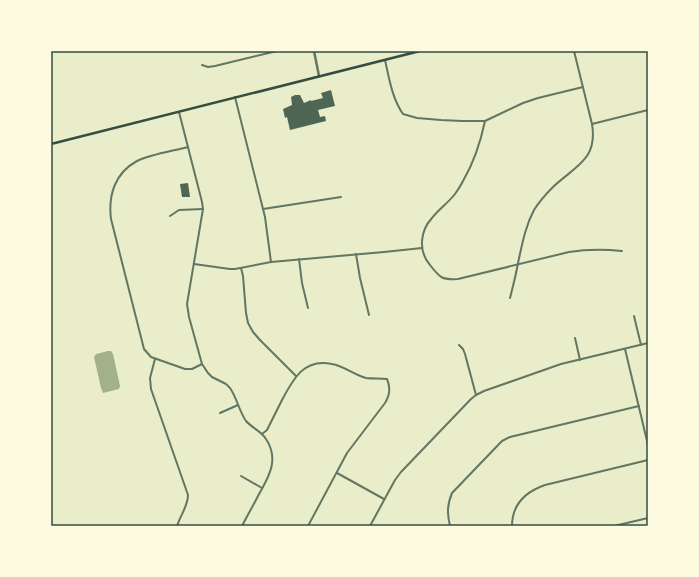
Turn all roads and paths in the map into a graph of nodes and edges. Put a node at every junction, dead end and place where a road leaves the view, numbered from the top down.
1 (262, 51) edge
2 (277, 51) edge
3 (314, 51) edge
4 (420, 51) edge
5 (574, 51) edge
6 (263, 54) junction
7 (385, 60) junction
8 (202, 65) dead end
9 (319, 76) junction
10 (583, 87) junction
11 (235, 97) junction
12 (648, 110) edge
13 (179, 112) junction
14 (484, 121) junction
15 (592, 124) junction
16 (51, 144) edge
17 (188, 147) junction
18 (342, 197) dead end
19 (202, 209) junction
20 (263, 209) junction
21 (170, 216) dead end
22 (422, 248) junction
23 (622, 251) dead end
24 (356, 254) junction
25 (299, 260) junction
26 (271, 262) junction
27 (194, 264) junction
28 (518, 265) junction
29 (241, 268) junction
30 (510, 298) dead end
31 (308, 308) dead end
32 (369, 315) dead end
33 (634, 316) dead end
34 (575, 338) dead end
35 (648, 343) edge
36 (459, 345) dead end
37 (641, 345) junction
38 (625, 349) junction
39 (155, 359) junction
40 (580, 360) junction
41 (202, 364) junction
42 (296, 376) junction
43 (476, 395) junction
44 (238, 405) junction
45 (639, 406) junction
46 (220, 413) dead end
47 (262, 434) junction
48 (648, 445) edge
49 (648, 460) edge
50 (337, 473) junction
51 (241, 476) dead end
52 (262, 488) junction
53 (384, 499) junction
54 (648, 518) edge
55 (177, 526) edge
56 (242, 526) edge
57 (308, 526) edge
58 (370, 526) edge
59 (450, 526) edge
60 (512, 526) edge
61 (614, 526) edge

1 - 6 street
2 - 6 street
3 - 9 street
4 - 7 main road
5 - 10 street
6 - 8 street
7 - 9 main road
7 - 14 street
9 - 11 main road
10 - 14 street
10 - 15 street
11 - 13 main road
11 - 20 street
12 - 15 street
13 - 16 main road
13 - 17 street
14 - 22 street
15 - 28 street
17 - 19 street
17 - 39 street
18 - 20 street
19 - 21 street
19 - 27 street
20 - 26 street
22 - 24 street
22 - 28 street
23 - 28 street
24 - 25 street
24 - 32 street
25 - 26 street
25 - 31 street
26 - 29 street
27 - 29 street
27 - 41 street
28 - 30 street
29 - 42 street
33 - 37 street
34 - 40 street
35 - 37 street
36 - 43 street
37 - 38 street
38 - 40 street
38 - 45 street
39 - 41 street
39 - 55 street
40 - 43 street
41 - 44 street
42 - 47 street
42 - 50 street
43 - 53 street
44 - 46 street
44 - 47 street
45 - 48 street
45 - 59 street
47 - 52 street
49 - 60 street
50 - 53 street
50 - 57 street
51 - 52 street
52 - 56 street
53 - 58 street
54 - 61 street

